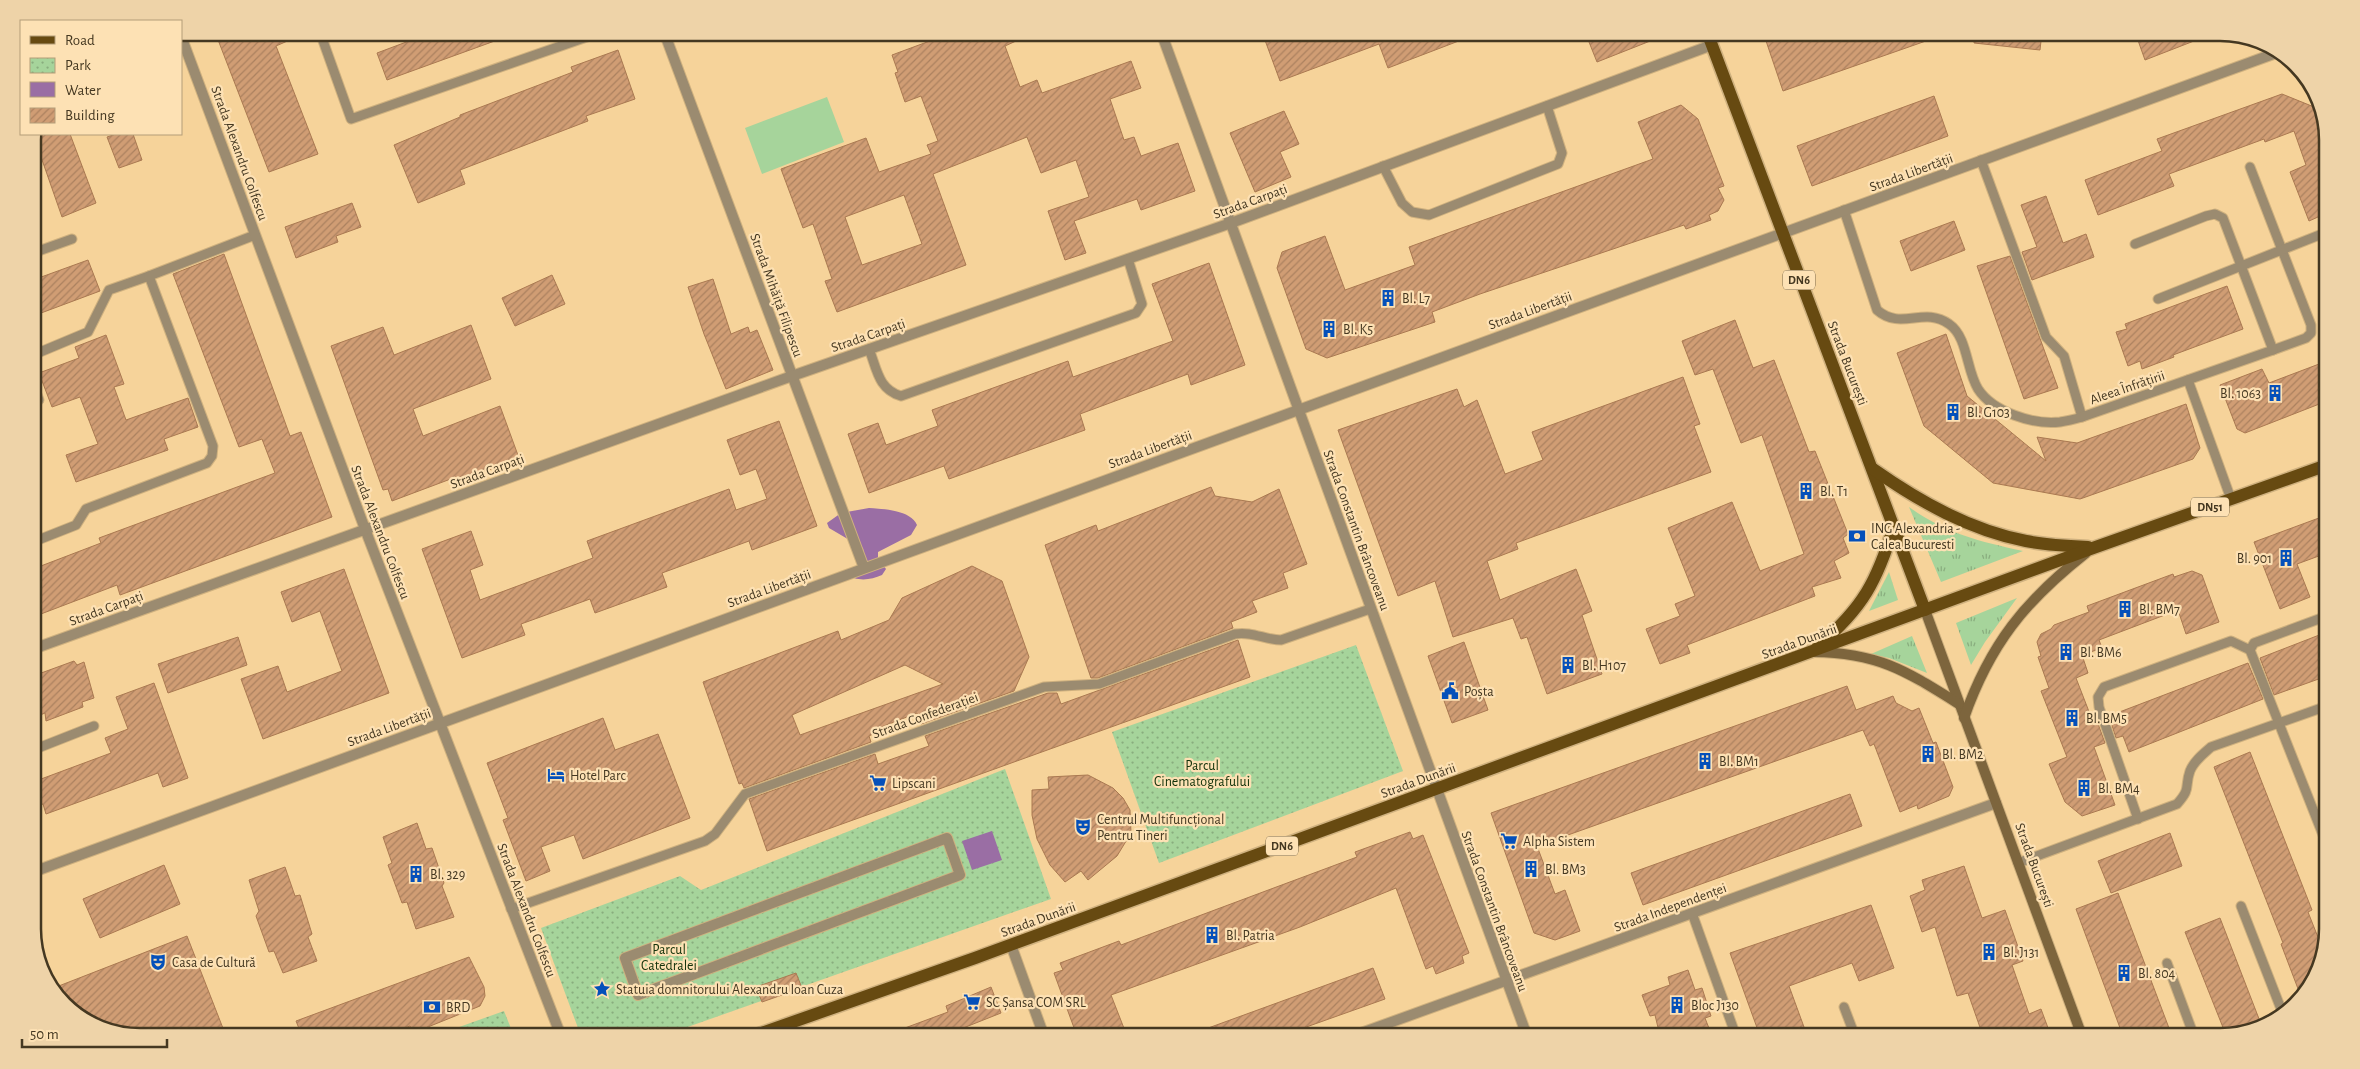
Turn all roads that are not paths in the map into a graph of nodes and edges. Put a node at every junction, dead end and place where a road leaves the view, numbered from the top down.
1 (183, 41) edge
2 (323, 41) edge
3 (575, 41) edge
4 (667, 41) edge
5 (1164, 41) edge
6 (1711, 41) edge
7 (1712, 45) junction
8 (2270, 55) edge
9 (1547, 106) junction
10 (1981, 160) junction
11 (1383, 166) junction
12 (2250, 167) dead end
13 (1844, 210) junction
14 (1231, 222) junction
15 (1781, 233) junction
16 (255, 235) junction
17 (2319, 235) edge
18 (72, 239) dead end
19 (2135, 244) dead end
20 (2281, 250) junction
21 (41, 251) edge
22 (1128, 259) junction
23 (2240, 266) junction
24 (149, 276) junction
25 (2158, 299) dead end
26 (869, 349) junction
27 (2272, 350) junction
28 (41, 352) edge
29 (792, 376) junction
30 (2188, 380) junction
31 (1299, 409) junction
32 (2082, 417) junction
33 (2319, 468) edge
34 (1873, 470) junction
35 (2231, 499) junction
36 (1894, 526) junction
37 (365, 529) junction
38 (41, 539) edge
39 (2093, 548) junction
40 (864, 568) junction
41 (1370, 610) junction
42 (1925, 610) junction
43 (2319, 619) edge
44 (41, 646) edge
45 (2250, 650) junction
46 (1811, 652) junction
47 (1959, 704) junction
48 (2319, 709) edge
49 (1964, 718) junction
50 (440, 723) junction
51 (2278, 724) junction
52 (94, 726) dead end
53 (41, 747) edge
54 (1436, 790) junction
55 (1996, 803) junction
56 (2138, 819) junction
57 (2319, 823) edge
58 (2018, 863) junction
59 (41, 869) edge
60 (2241, 906) dead end
61 (511, 909) junction
62 (1692, 913) junction
63 (1011, 945) junction
64 (625, 958) joint
65 (2167, 963) dead end
66 (1506, 981) junction
67 (1844, 1007) dead end
68 (2280, 1007) edge
69 (558, 1028) edge
70 (776, 1028) edge
71 (1041, 1028) edge
72 (1375, 1028) edge
73 (1524, 1028) edge
74 (1733, 1028) edge
75 (1852, 1028) edge
76 (2079, 1028) edge
77 (2191, 1028) edge

1 - 16 street, Strada Alexandru Colfescu
2 - 3 lane
4 - 29 street, Strada Mihăiță Filipescu
5 - 14 street, Strada Constantin Brâncoveanu
6 - 7 main road, Strada București / DN6
7 - 9 street, Strada Carpați
7 - 15 main road, Strada București / DN6
8 - 10 street, Strada Libertății
9 - 11 street, Strada Carpați
9 - 11 lane
10 - 13 street, Strada Libertății
10 - 32 lane, Aleea Înfrățirii
11 - 14 street, Strada Carpați
12 - 20 lane, Aleea Înfrățirii
13 - 15 street, Strada Libertății
13 - 32 lane
14 - 22 street, Strada Carpați
14 - 31 street, Strada Constantin Brâncoveanu
15 - 31 street, Strada Libertății
15 - 34 main road, Strada București / DN6
16 - 24 lane
16 - 37 street, Strada Alexandru Colfescu
17 - 20 lane
18 - 21 lane
19 - 23 lane
20 - 23 lane
20 - 27 lane, Aleea Înfrățirii
22 - 26 street, Strada Carpați
22 - 26 lane
23 - 25 lane
23 - 27 lane
24 - 28 lane
24 - 38 lane
26 - 29 street, Strada Carpați
27 - 30 lane, Aleea Înfrățirii
29 - 37 street, Strada Carpați
29 - 40 street, Strada Mihăiță Filipescu
30 - 32 lane, Aleea Înfrățirii
30 - 35 lane
31 - 40 street, Strada Libertății
31 - 41 street, Strada Constantin Brâncoveanu
33 - 35 main road, Strada Dunării / DN51
34 - 36 main road, Strada București / DN6
34 - 39 main road, DN51
35 - 39 main road, Strada Dunării / DN51
36 - 42 main road, Strada București / DN6
36 - 46 main road, DN6
37 - 44 street, Strada Carpați
37 - 50 street, Strada Alexandru Colfescu
39 - 42 main road, Strada Dunării / DN51
39 - 49 street, Strada Dunării / DN51
40 - 50 street, Strada Libertății
41 - 54 street, Strada Constantin Brâncoveanu
41 - 61 lane, Strada Confederației
42 - 46 main road, Strada Dunării / DN6
42 - 47 street, Strada București
43 - 45 lane
45 - 51 lane
45 - 56 lane
46 - 47 street
46 - 54 main road, Strada Dunării / DN6
47 - 49 street, Strada București
48 - 51 lane
49 - 55 street, Strada București
50 - 59 street, Strada Libertății
50 - 61 street, Strada Alexandru Colfescu
51 - 56 lane
51 - 57 lane
52 - 53 lane
54 - 63 main road, Strada Dunării / DN6
54 - 66 street, Strada Constantin Brâncoveanu
55 - 58 street, Strada București
55 - 62 street, Strada Independenței
56 - 58 lane
58 - 76 street, Strada București
60 - 68 lane
61 - 69 street, Strada Alexandru Colfescu
62 - 66 street, Strada Independenței
62 - 74 lane
63 - 70 main road, Strada Dunării / DN6
63 - 71 street
64 - 64 street
65 - 77 lane
66 - 72 street, Strada Independenței
66 - 73 street, Strada Constantin Brâncoveanu
67 - 75 lane

